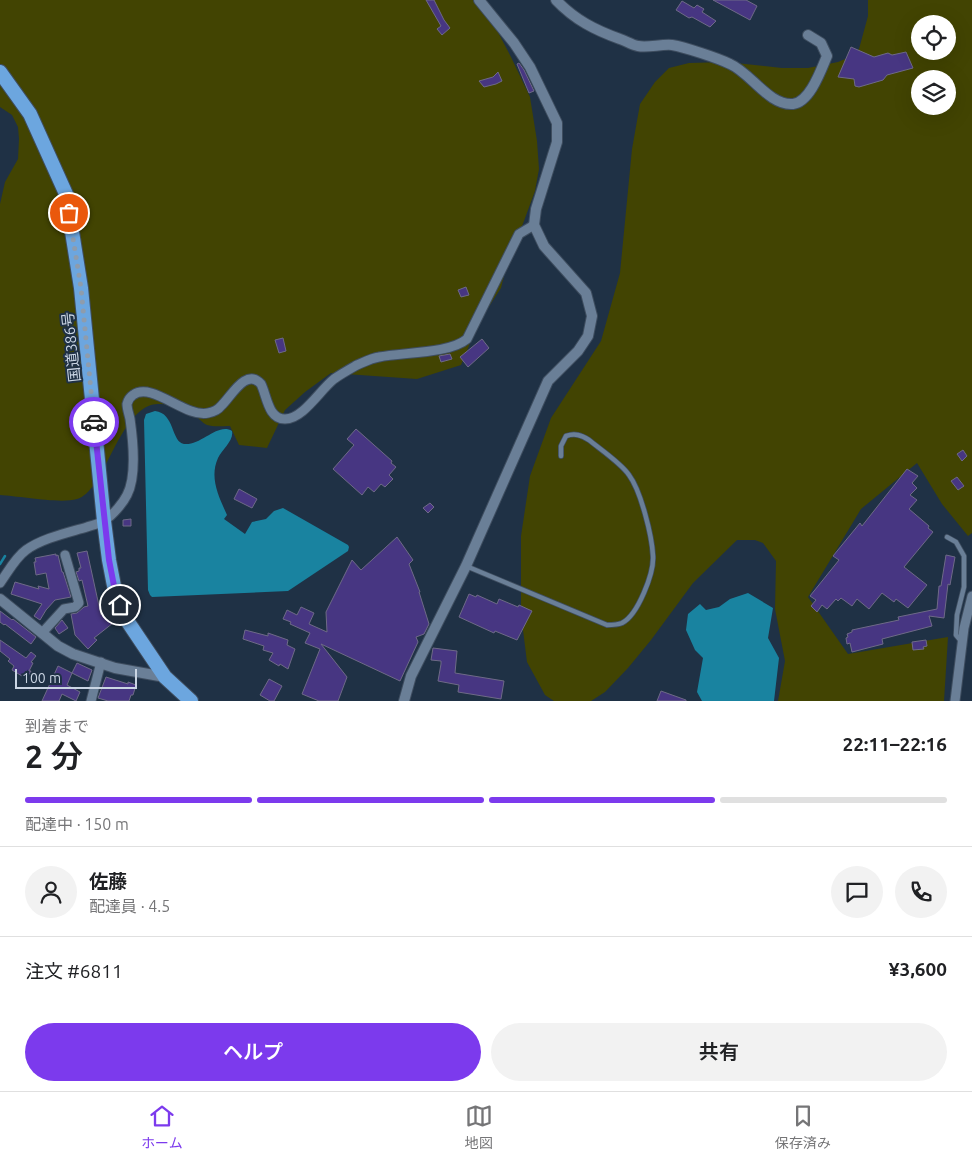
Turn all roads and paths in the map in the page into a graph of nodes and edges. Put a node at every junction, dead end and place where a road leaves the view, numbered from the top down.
1 (478, 0) edge
2 (556, 0) edge
3 (808, 35) dead end
4 (0, 72) edge
5 (534, 225) junction
6 (561, 456) dead end
7 (104, 521) junction
8 (947, 537) dead end
9 (65, 555) dead end
10 (466, 566) junction
11 (0, 583) edge
12 (972, 596) edge
13 (0, 599) edge
14 (42, 633) junction
15 (962, 642) junction
16 (101, 662) junction
17 (165, 677) junction
18 (91, 701) edge
19 (190, 701) edge
20 (404, 701) edge
21 (955, 701) edge

1 - 5 street
2 - 3 street
4 - 7 highway, 国道386号
5 - 7 street
5 - 10 street
6 - 10 lane
7 - 11 street
7 - 17 highway, 国道386号
8 - 15 lane
9 - 14 street
10 - 20 street
12 - 15 street
13 - 14 street
14 - 16 street
15 - 21 street
16 - 17 street
16 - 18 street
17 - 19 highway, 国道386号

